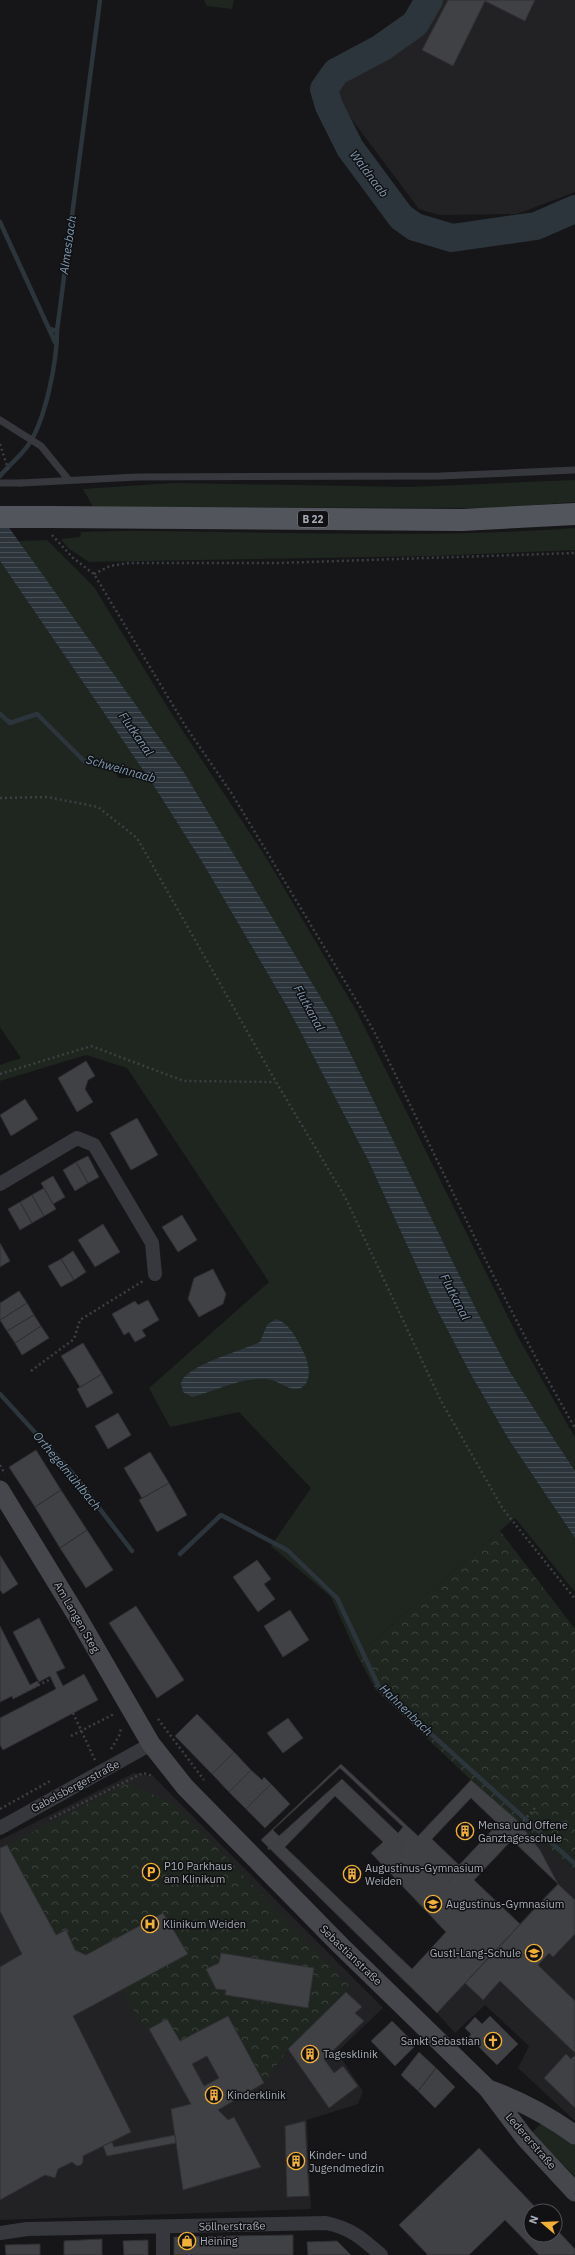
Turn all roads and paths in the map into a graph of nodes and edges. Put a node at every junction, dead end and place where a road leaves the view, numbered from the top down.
1 (0, 420) edge
2 (0, 444) edge
3 (4, 451) dead end
4 (575, 470) edge
5 (68, 479) junction
6 (0, 483) edge
7 (575, 514) edge
8 (0, 517) edge
9 (51, 526) junction
10 (575, 553) edge
11 (94, 574) junction
12 (0, 798) edge
13 (0, 1074) edge
14 (276, 1082) junction
15 (0, 1184) edge
16 (155, 1274) joint
17 (30, 1370) dead end
18 (575, 1428) edge
19 (0, 1465) edge
20 (4, 1484) edge
21 (575, 1599) edge
22 (51, 1679) dead end
23 (8, 1688) dead end
24 (124, 1710) junction
25 (73, 1713) dead end
26 (157, 1717) dead end
27 (81, 1731) junction
28 (71, 1736) dead end
29 (151, 1744) junction
30 (106, 1752) dead end
31 (100, 1756) dead end
32 (94, 1759) junction
33 (89, 1762) dead end
34 (101, 1772) junction
35 (156, 1776) dead end
36 (59, 1777) dead end
37 (208, 1784) dead end
38 (0, 1808) edge
39 (536, 1808) dead end
40 (47, 1820) dead end
41 (0, 1828) edge
42 (256, 1860) junction
43 (401, 1860) dead end
44 (438, 1893) dead end
45 (488, 2089) junction
46 (575, 2135) edge
47 (575, 2192) edge
48 (163, 2227) junction
49 (0, 2232) edge
50 (163, 2255) edge
51 (382, 2255) edge

1 - 5 lane
2 - 3 path
4 - 5 lane
5 - 6 lane, bridge
7 - 9 main road, B 22
8 - 9 main road, B 22, bridge
9 - 11 path
10 - 11 path
11 - 18 path
12 - 14 path
13 - 14 path
14 - 21 path
15 - 16 street
16 - 17 path
19 - 20 path
20 - 24 street, Am Langen Steg
22 - 23 path
24 - 27 path
24 - 29 street, Am Langen Steg
24 - 30 path
25 - 27 path
26 - 37 path
27 - 28 path
27 - 32 path
29 - 34 street, Gabelsbergerstraße
29 - 42 street, Sebastianstraße
31 - 32 path
32 - 33 path
32 - 34 path
34 - 41 street, Gabelsbergerstraße
35 - 40 path
36 - 38 path
39 - 44 path
42 - 43 path
42 - 45 street, Sebastianstraße
45 - 46 street, Sebastianstraße
45 - 47 street, Ledererstraße
48 - 49 street, Söllnerstraße
48 - 50 street
48 - 51 street, Söllnerstraße

